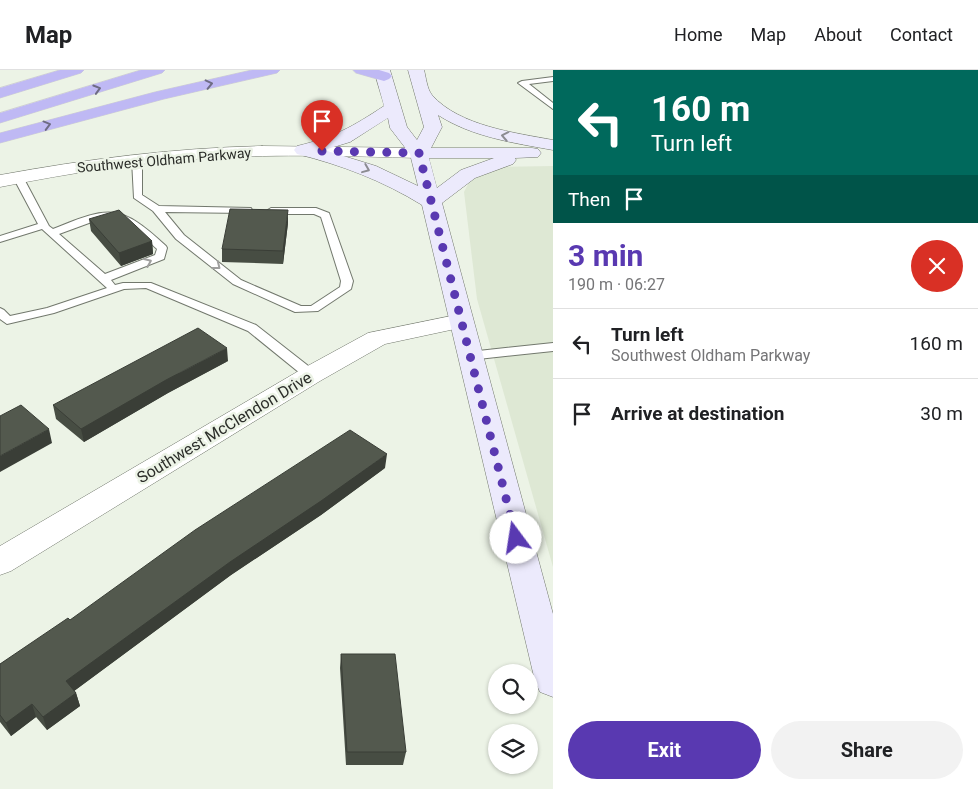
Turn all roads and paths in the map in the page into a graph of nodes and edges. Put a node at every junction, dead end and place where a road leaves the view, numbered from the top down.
1 (76, 70) edge
2 (157, 70) edge
3 (272, 70) edge
4 (361, 70) edge
5 (416, 70) edge
6 (383, 73) edge
7 (553, 79) edge
8 (0, 93) edge
9 (426, 98) junction
10 (553, 106) edge
11 (392, 108) junction
12 (0, 118) edge
13 (0, 138) edge
14 (553, 145) edge
15 (303, 150) junction
16 (553, 152) edge
17 (419, 153) junction
18 (528, 154) junction
19 (137, 160) junction
20 (18, 177) junction
21 (0, 180) edge
22 (431, 202) junction
23 (157, 209) junction
24 (48, 229) junction
25 (0, 239) edge
26 (102, 279) junction
27 (114, 289) junction
28 (0, 312) edge
29 (460, 321) junction
30 (553, 347) edge
31 (469, 356) junction
32 (311, 375) junction
33 (0, 562) edge
34 (550, 648) edge
35 (553, 682) edge

1 - 8 highway
12 -> 2 highway
13 -> 3 highway
4 - 6 highway
5 - 9 main road
6 - 11 main road
7 - 10 lane
14 -> 9 main road
9 - 17 main road
11 - 15 main road
11 - 17 main road
15 - 17 street, Southwest Oldham Parkway
15 - 19 street, Southwest Oldham Parkway
15 -> 22 main road
16 - 18 main road
17 - 18 main road
17 - 22 main road
18 - 22 main road
19 - 20 street, Southwest Oldham Parkway
19 - 23 lane
20 - 21 street, Southwest Oldham Parkway
20 - 24 lane
22 - 29 main road
23 -> 23 lane
24 - 25 lane
24 - 26 lane
26 -> 24 lane
26 - 27 lane
27 - 28 lane
27 - 32 lane
29 - 31 main road
29 - 32 street, Southwest McClendon Drive
30 - 31 lane
31 - 34 main road
32 - 33 street, Southwest McClendon Drive
34 - 35 main road

